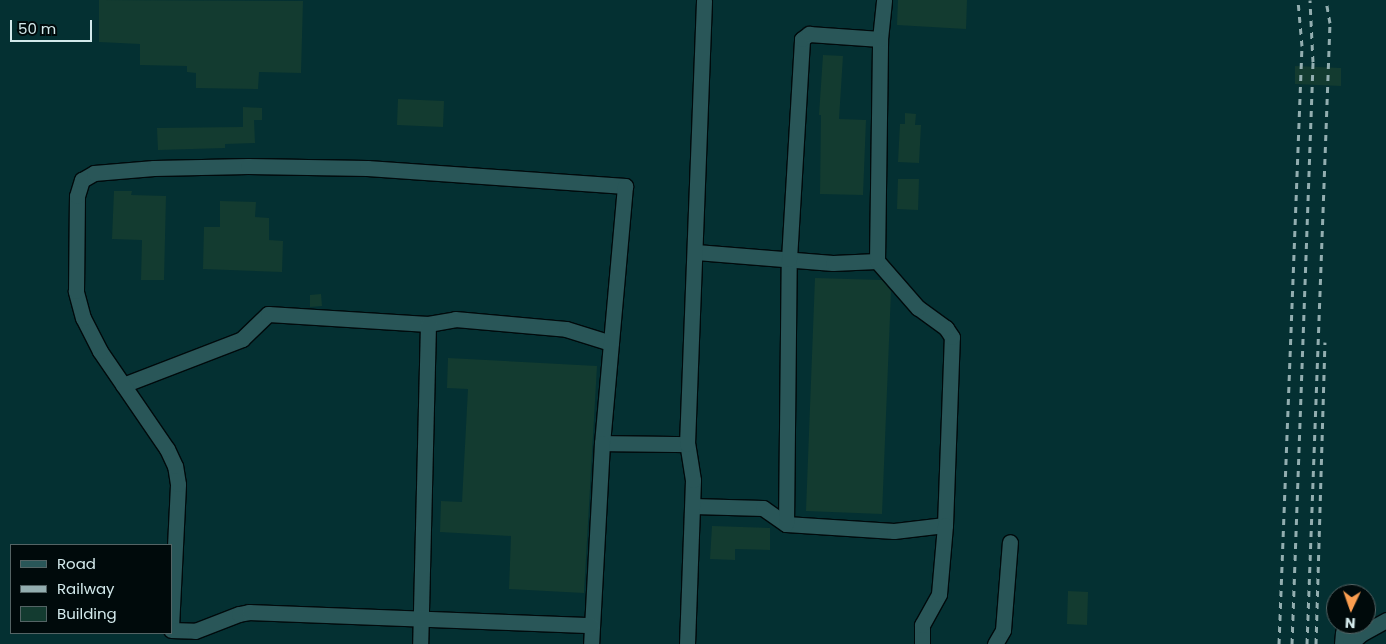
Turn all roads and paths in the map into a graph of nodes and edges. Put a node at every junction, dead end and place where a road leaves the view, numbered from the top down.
1 (704, 0) edge
2 (884, 0) edge
3 (880, 39) junction
4 (696, 252) junction
5 (789, 258) junction
6 (877, 262) junction
7 (428, 324) junction
8 (611, 343) junction
9 (123, 385) junction
10 (602, 443) junction
11 (687, 444) junction
12 (693, 506) junction
13 (786, 524) junction
14 (945, 525) junction
15 (1010, 542) dead end
16 (172, 604) edge
17 (420, 619) junction
18 (1386, 620) edge
19 (592, 625) junction
20 (172, 630) edge
21 (1345, 640) edge
22 (420, 644) edge
23 (591, 644) edge
24 (687, 644) edge
25 (922, 644) edge
26 (994, 644) edge

1 - 4 street
2 - 3 street
3 - 5 street
3 - 6 street
4 - 5 street
4 - 11 street
5 - 6 street
5 - 13 street
6 - 14 street
7 - 8 street
7 - 9 street
7 - 17 street
8 - 9 street
8 - 10 street
9 - 16 street
10 - 11 street
10 - 19 street
11 - 12 street
12 - 13 street
12 - 24 street
13 - 14 street
14 - 25 street
15 - 26 street
17 - 19 street
17 - 20 street
17 - 22 street
18 - 21 street
19 - 23 street

